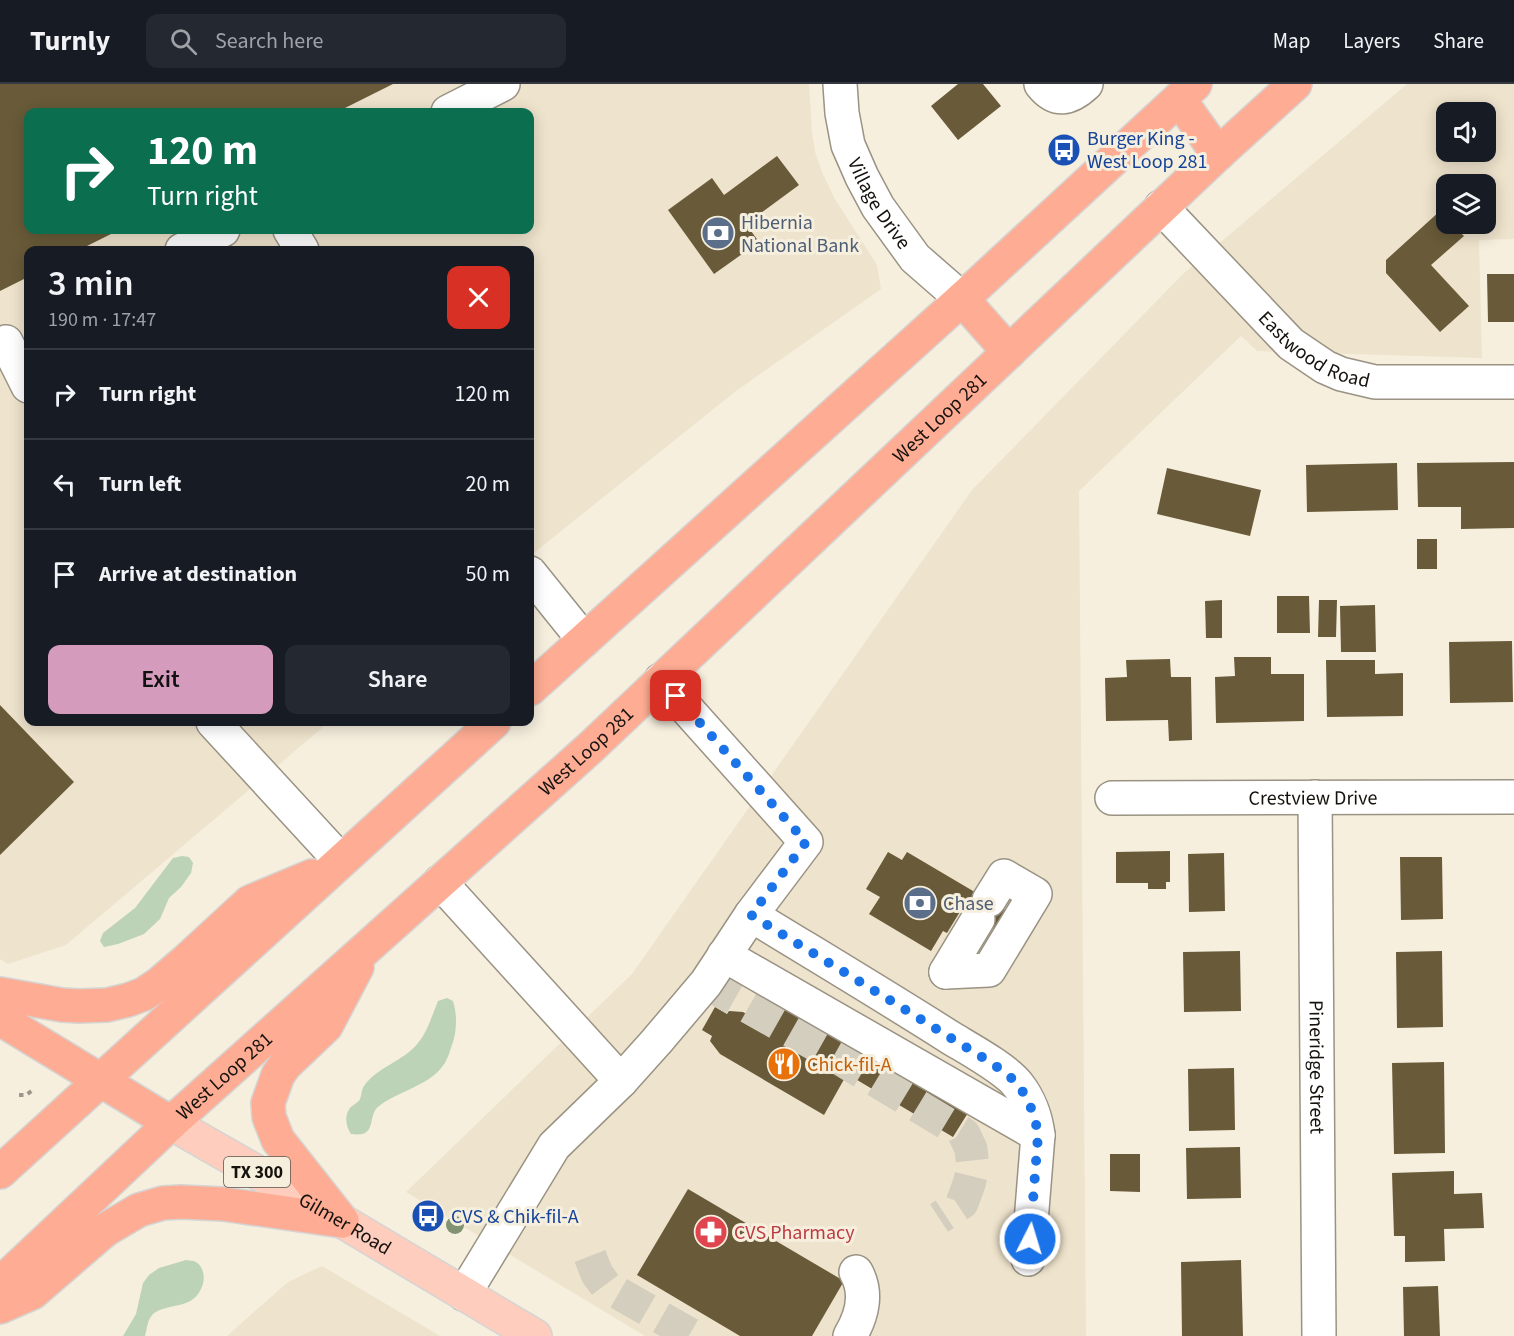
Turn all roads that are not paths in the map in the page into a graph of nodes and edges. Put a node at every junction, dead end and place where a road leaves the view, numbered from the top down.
1 (503, 84) edge
2 (840, 84) edge
3 (1041, 84) edge
4 (1086, 84) edge
5 (1295, 84) edge
6 (1187, 91) edge
7 (456, 108) edge
8 (1218, 154) junction
9 (1161, 207) junction
10 (215, 234) edge
11 (190, 246) edge
12 (962, 299) junction
13 (11, 339) edge
14 (1009, 352) junction
15 (24, 375) edge
16 (1514, 382) edge
17 (534, 578) edge
18 (584, 640) junction
19 (661, 680) junction
20 (534, 685) edge
21 (216, 726) edge
22 (490, 726) edge
23 (1315, 797) junction
24 (1514, 797) edge
25 (1112, 798) dead end
26 (336, 864) junction
27 (440, 882) junction
28 (990, 898) joint
29 (751, 915) junction
30 (367, 947) junction
31 (724, 955) junction
32 (0, 994) edge
33 (0, 1020) edge
34 (102, 1080) junction
35 (621, 1081) junction
36 (171, 1123) junction
37 (1038, 1136) junction
38 (0, 1172) edge
39 (342, 1221) junction
40 (1028, 1259) dead end
41 (856, 1272) dead end
42 (0, 1284) edge
43 (464, 1294) junction
44 (0, 1307) edge
45 (535, 1336) edge
46 (850, 1336) edge
47 (1320, 1336) edge

1 - 7 street
2 - 12 street, Village Drive
3 - 4 street
5 - 8 highway, West Loop 281
6 - 8 highway
6 - 12 highway
8 - 9 highway, West Loop 281
9 - 14 highway, West Loop 281
9 - 16 street, Eastwood Road
10 - 11 street
12 - 14 highway
12 - 18 highway
13 - 15 street
14 - 19 highway, West Loop 281
17 - 18 street
18 - 20 highway
19 - 27 highway, West Loop 281
19 - 29 street
21 - 26 street
22 - 26 highway
23 - 24 street, Crestview Drive
23 - 25 street, Crestview Drive
23 - 47 street, Pineridge Street
26 - 32 highway
26 - 34 highway
27 - 30 highway, West Loop 281
27 - 35 street
28 - 28 street
29 - 31 street
29 - 37 street
30 - 36 highway, West Loop 281
30 - 39 highway
31 - 35 street
31 - 37 street
33 - 34 highway, Gilmer Road / TX 300
34 - 36 highway, Gilmer Road / TX 300
34 - 38 highway
35 - 43 street
36 - 39 main road, Gilmer Road / TX 300
36 - 42 highway, West Loop 281
37 - 40 street
39 - 43 main road, Gilmer Road / TX 300
39 - 44 highway
41 - 46 street
43 - 45 main road, Gilmer Road / TX 300

